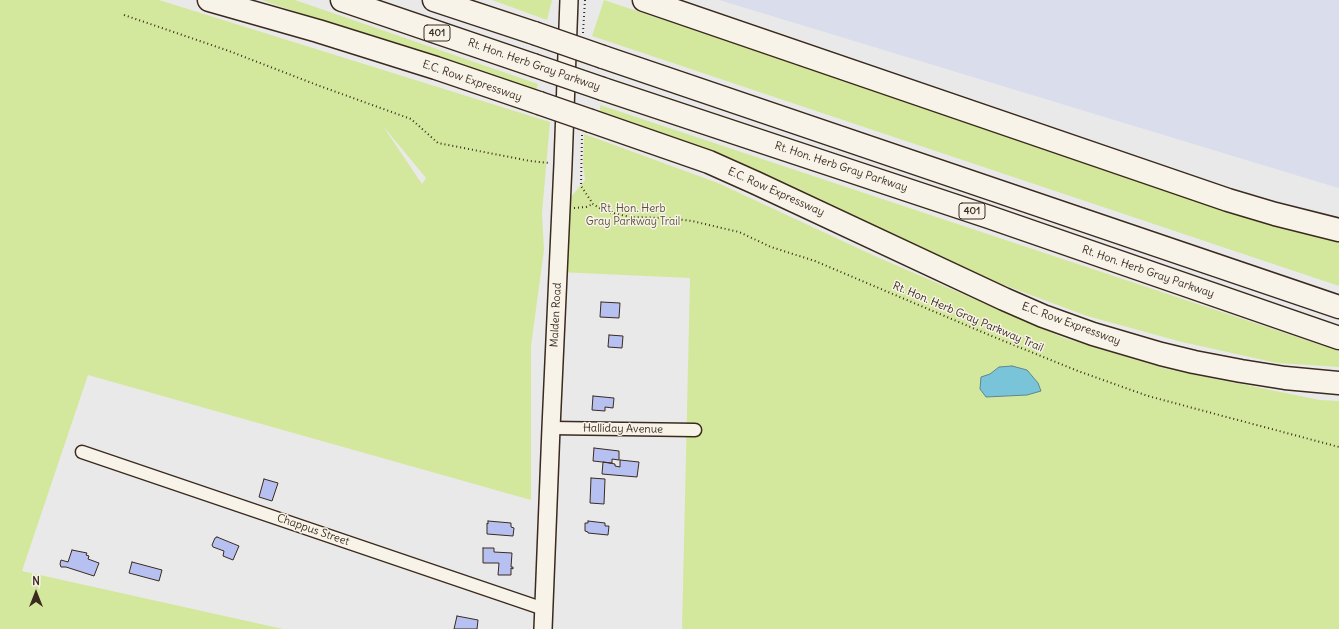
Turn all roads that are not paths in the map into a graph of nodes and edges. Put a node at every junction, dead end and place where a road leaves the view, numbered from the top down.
1 (209, 0) edge
2 (342, 0) edge
3 (434, 0) edge
4 (569, 0) edge
5 (644, 0) edge
6 (1339, 230) edge
7 (1339, 307) edge
8 (1339, 338) edge
9 (1339, 383) edge
10 (551, 428) junction
11 (695, 430) dead end
12 (82, 452) dead end
13 (544, 609) junction
14 (543, 629) edge

1 - 9 highway, E.C. Row Expressway, bridge
2 - 8 highway, Rt. Hon. Herb Gray Parkway / 401, bridge
3 - 7 highway, 401, bridge
4 - 10 main road, Malden Road
5 - 6 highway
10 - 11 street, Halliday Avenue
10 - 13 main road, Malden Road
12 - 13 street, Chappus Street
13 - 14 main road, Malden Road

